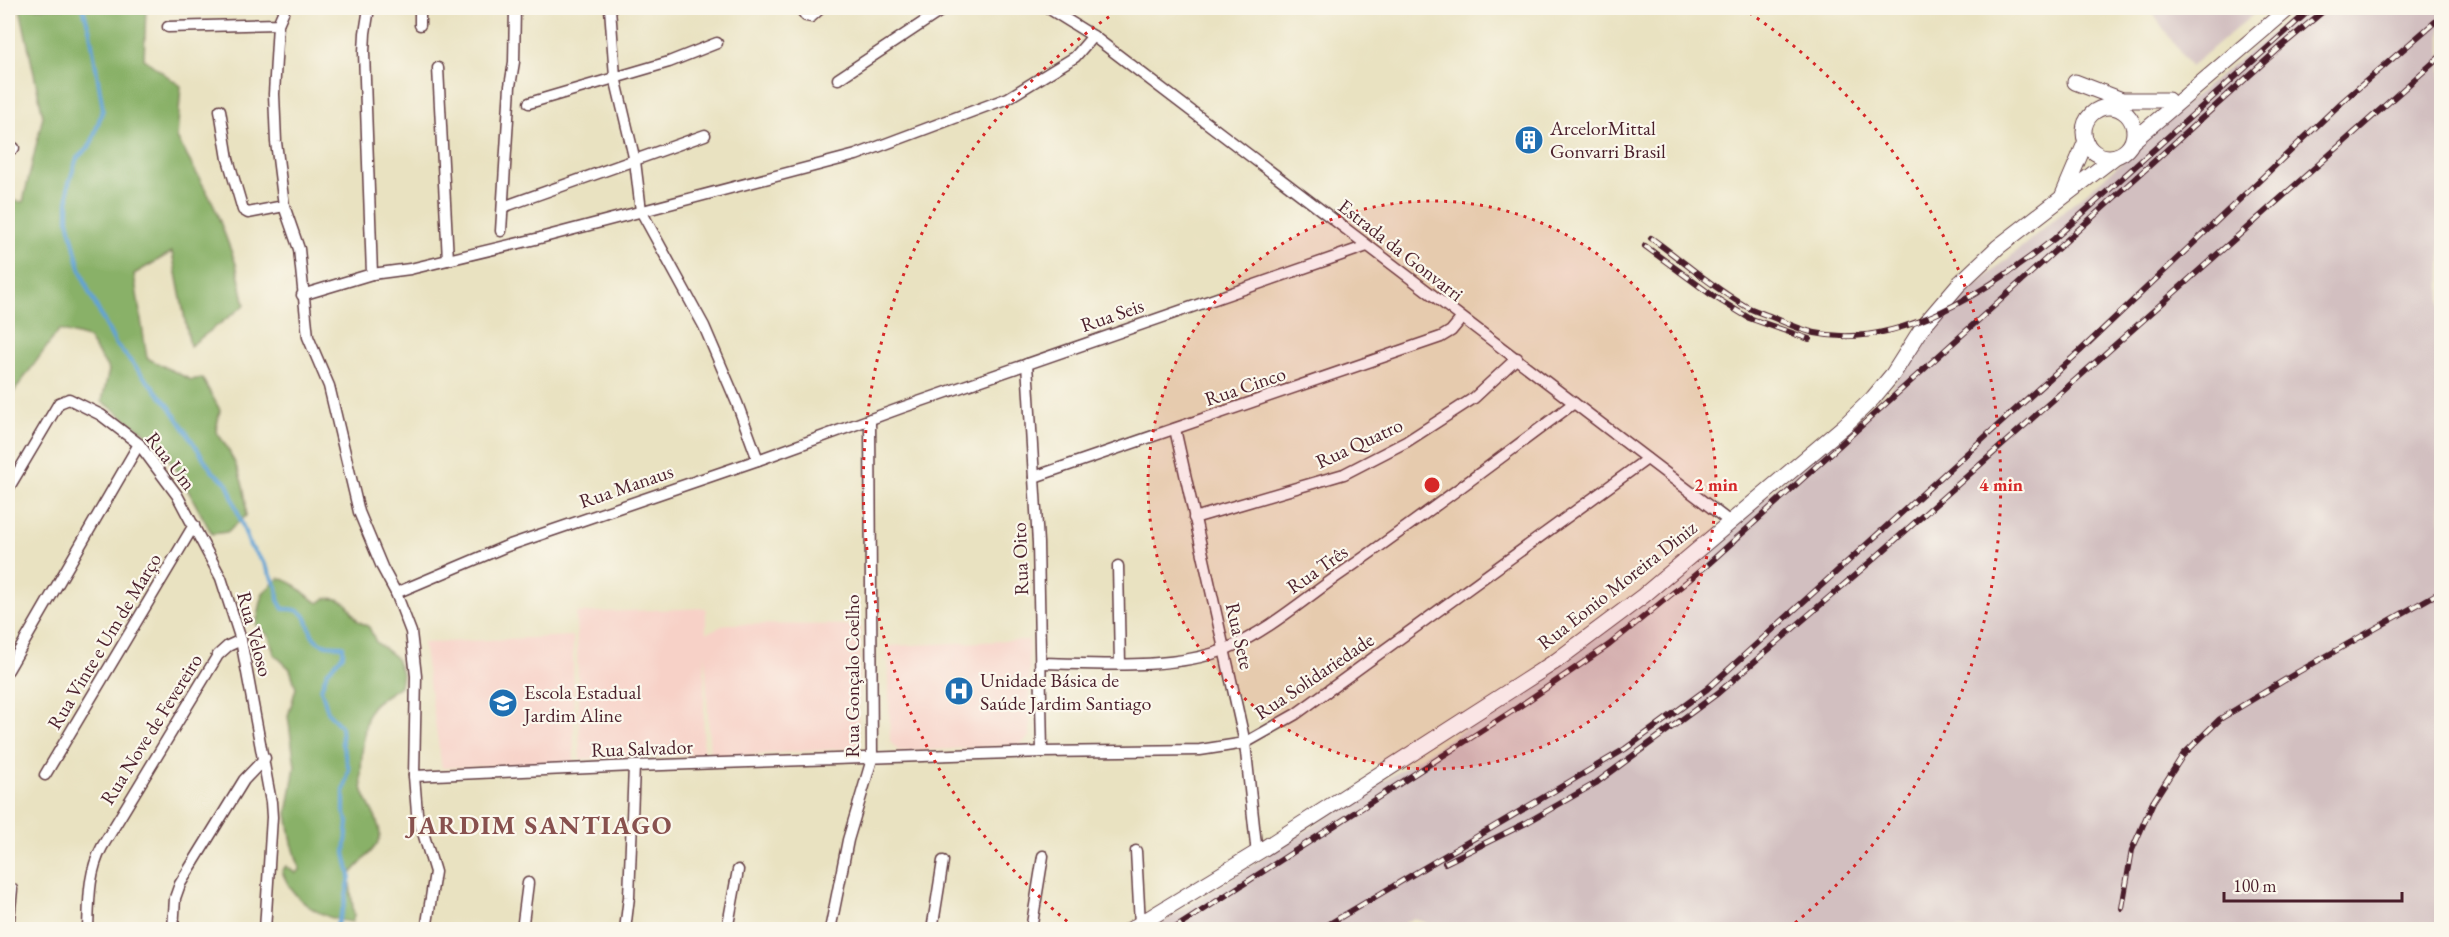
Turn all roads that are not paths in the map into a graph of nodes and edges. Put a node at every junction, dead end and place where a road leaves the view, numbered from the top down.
1 (285, 8) edge
2 (369, 8) edge
3 (420, 8) edge
4 (515, 8) edge
5 (610, 8) edge
6 (800, 8) edge
7 (821, 8) edge
8 (945, 8) edge
9 (1048, 8) edge
10 (2289, 8) edge
11 (278, 24) junction
12 (420, 25) dead end
13 (168, 27) dead end
14 (1093, 36) junction
15 (717, 43) dead end
16 (438, 68) dead end
17 (615, 77) junction
18 (838, 79) dead end
19 (2075, 82) dead end
20 (2188, 92) junction
21 (2168, 100) junction
22 (528, 102) dead end
23 (220, 110) dead end
24 (2121, 110) junction
25 (705, 135) dead end
26 (2086, 141) junction
27 (2133, 141) junction
28 (2116, 156) junction
29 (635, 161) junction
30 (2063, 195) junction
31 (284, 206) junction
32 (503, 207) junction
33 (641, 211) junction
34 (501, 231) dead end
35 (1367, 246) junction
36 (448, 260) junction
37 (372, 274) junction
38 (302, 295) junction
39 (1461, 319) junction
40 (1517, 358) junction
41 (1027, 364) junction
42 (1574, 403) junction
43 (870, 419) junction
44 (1175, 429) junction
45 (139, 444) junction
46 (1647, 459) junction
47 (758, 460) junction
48 (1034, 477) junction
49 (8, 489) edge
50 (1194, 518) junction
51 (1730, 522) junction
52 (194, 525) junction
53 (1118, 566) dead end
54 (396, 593) junction
55 (241, 640) junction
56 (1226, 649) junction
57 (1042, 663) junction
58 (1120, 664) junction
59 (8, 670) edge
60 (1245, 743) junction
61 (1042, 752) junction
62 (265, 758) junction
63 (872, 759) junction
64 (634, 766) junction
65 (45, 775) dead end
66 (414, 776) junction
67 (1136, 851) dead end
68 (1257, 854) junction
69 (1043, 856) dead end
70 (943, 861) dead end
71 (738, 870) dead end
72 (528, 883) dead end
73 (12, 889) dead end
74 (1135, 927) edge
75 (8, 929) edge
76 (88, 930) edge
77 (173, 930) edge
78 (265, 930) edge
79 (426, 930) edge
80 (522, 930) edge
81 (625, 930) edge
82 (727, 930) edge
83 (830, 930) edge
84 (932, 930) edge
85 (1031, 930) edge

1 - 11 street
2 - 37 street
3 - 12 street
4 - 32 street
5 - 17 street
6 - 7 street
8 - 18 street
9 - 14 street, Estrada da Gonvarri
10 - 20 main road
11 - 13 street
11 - 31 street
14 - 33 street
14 - 35 street, Estrada da Gonvarri
15 - 17 street
16 - 36 street
17 - 22 street
17 - 29 street
19 - 21 main road
20 - 21 main road
20 - 27 main road
21 - 24 main road
23 - 31 street
24 - 26 main road
24 - 27 main road
25 - 29 street
26 - 28 main road
26 - 30 main road, Rua Eonio Moreira Diniz
27 - 28 main road
28 - 30 main road, Rua Eonio Moreira Diniz
29 - 32 street
29 - 33 street
30 - 51 main road, Rua Eonio Moreira Diniz
31 - 38 street
32 - 34 street
33 - 36 street
33 - 47 street
35 - 39 street, Estrada da Gonvarri
35 - 41 street, Rua Seis
36 - 37 street
37 - 38 street
38 - 54 street
39 - 40 street, Estrada da Gonvarri
39 - 44 street, Rua Cinco
40 - 42 street, Estrada da Gonvarri
40 - 50 street, Rua Quatro
41 - 43 street, Rua Seis
41 - 48 street, Rua Oito
42 - 46 street, Estrada da Gonvarri
42 - 56 street, Rua Três
43 - 47 street, Rua Manaus
43 - 63 street, Rua Gonçalo Coelho
44 - 48 street, Rua Cinco
44 - 50 street, Rua Sete
45 - 49 street, Rua Um
45 - 52 street, Rua Um
45 - 59 street
46 - 51 street, Estrada da Gonvarri
46 - 60 street, Rua Solidariedade
47 - 54 street, Rua Manaus
48 - 57 street, Rua Oito
50 - 56 street, Rua Sete
51 - 68 main road, Rua Eonio Moreira Diniz
52 - 55 street, Rua Veloso
52 - 65 street, Rua Vinte e Um de Março
53 - 58 street
54 - 66 street
55 - 62 street, Rua Veloso
55 - 76 street, Rua Nove de Fevereiro
56 - 58 street, Rua Três
56 - 60 street, Rua Sete
57 - 58 street, Rua Três
57 - 61 street, Rua Oito
60 - 61 street, Rua Solidariedade
60 - 68 street, Rua Sete
61 - 63 street, Rua Solidariedade
62 - 77 street
62 - 78 street, Rua Veloso
63 - 64 street, Rua Salvador
63 - 83 street, Rua Gonçalo Coelho
64 - 66 street, Rua Salvador
64 - 81 street
66 - 79 street
67 - 74 street
68 - 74 main road, Rua Eonio Moreira Diniz
69 - 85 street
70 - 84 street
71 - 82 street
72 - 80 street
73 - 75 street

